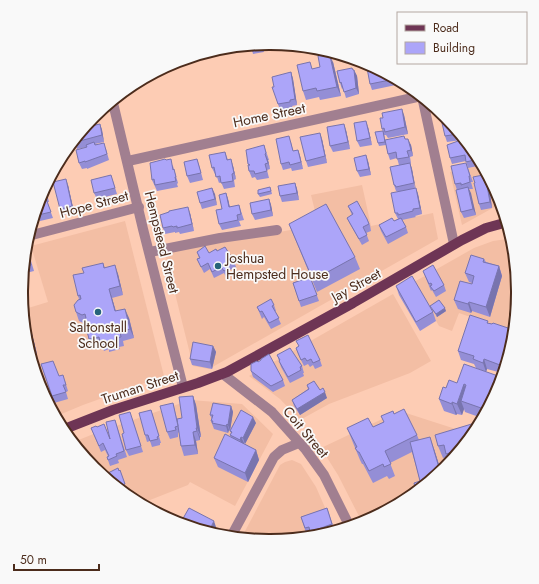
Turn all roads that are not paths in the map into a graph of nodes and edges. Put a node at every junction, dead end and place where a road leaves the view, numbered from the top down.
1 (414, 98) edge
2 (424, 106) edge
3 (114, 107) edge
4 (128, 161) junction
5 (139, 207) junction
6 (501, 224) edge
7 (277, 230) dead end
8 (35, 234) edge
9 (454, 244) junction
10 (150, 252) junction
11 (223, 374) junction
12 (183, 387) junction
13 (70, 427) edge
14 (298, 443) junction
15 (347, 521) edge
16 (234, 531) edge

1 - 4 street, Home Street
2 - 9 street
3 - 4 street, Hempstead Street
4 - 5 street, Hempstead Street
5 - 8 street, Hope Street
5 - 10 street, Hempstead Street
6 - 9 main road, Jay Street
7 - 10 street
9 - 11 main road, Jay Street
10 - 12 street, Hempstead Street
11 - 12 main road, Truman Street
11 - 14 street, Coit Street
12 - 13 main road, Truman Street
14 - 15 street, Coit Street
14 - 16 street

